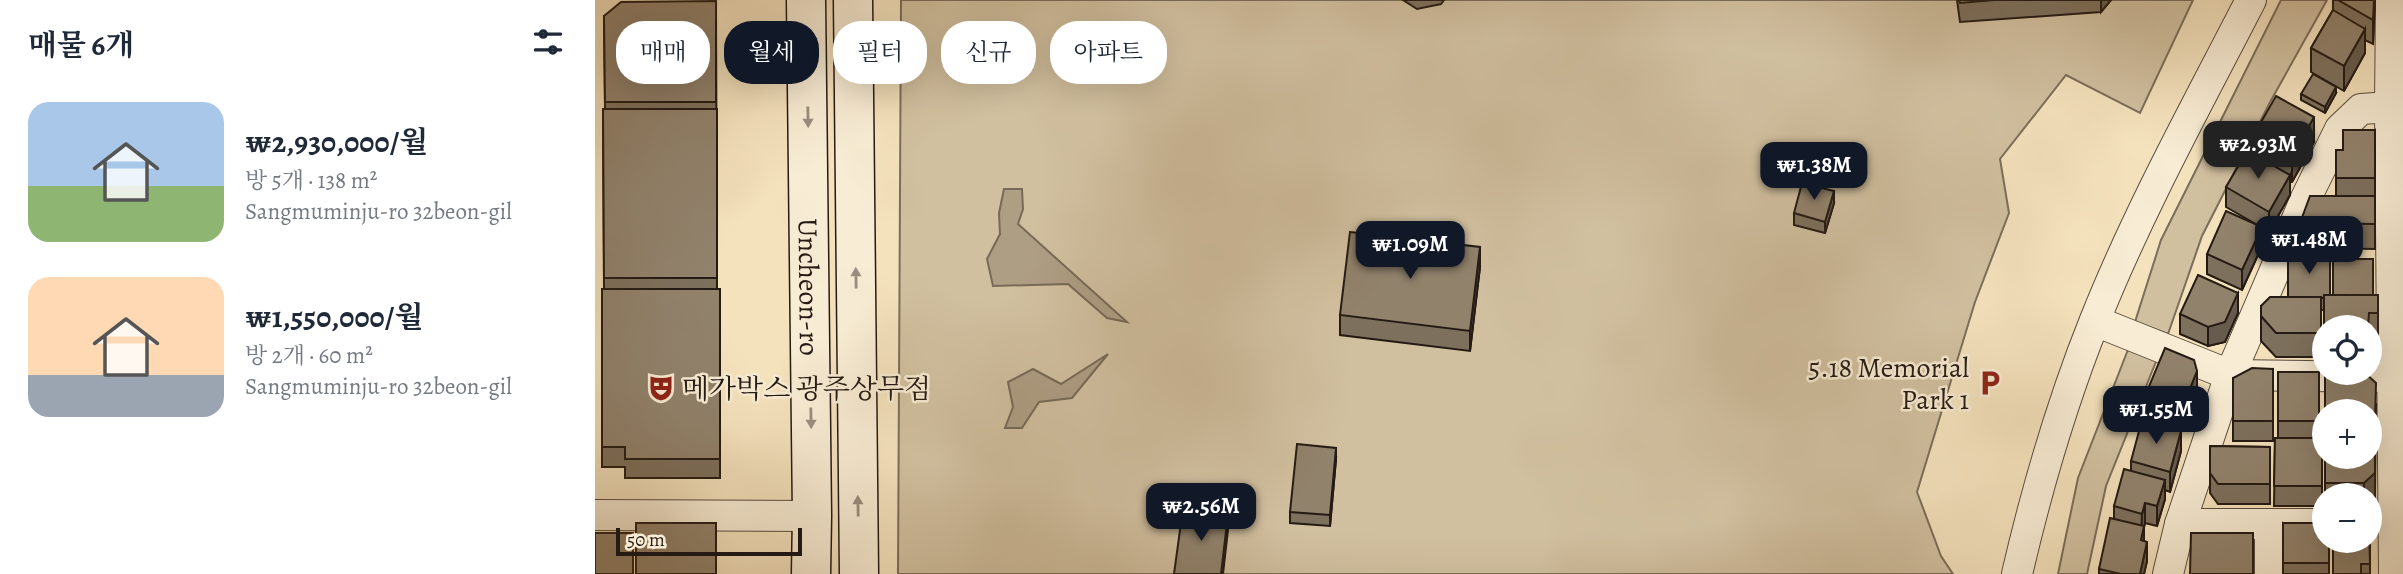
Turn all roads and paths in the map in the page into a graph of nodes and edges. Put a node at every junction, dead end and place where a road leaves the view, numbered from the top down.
1 (806, 0) edge
2 (853, 0) edge
3 (2251, 0) edge
4 (2391, 0) edge
5 (2390, 107) junction
6 (2095, 321) junction
7 (2230, 375) junction
8 (2391, 377) junction
9 (2382, 509) edge
10 (595, 515) edge
11 (812, 516) junction
12 (2180, 524) junction
13 (2270, 524) junction
14 (2312, 524) edge
15 (2382, 528) edge
16 (811, 574) edge
17 (859, 574) edge
18 (2017, 574) edge
19 (2168, 574) edge
20 (2270, 574) edge
21 (2394, 574) edge

1 -> 11 street, Uncheon-ro
17 -> 2 street, Uncheon-ro
3 - 6 street
4 - 5 street
5 - 7 street
5 - 8 street
6 - 7 street
6 - 18 street
7 - 8 street
7 - 12 street
8 - 9 street
10 - 11 street
11 - 16 street, Uncheon-ro
12 - 13 street
12 - 19 street
13 - 14 street
13 - 20 street
15 - 21 street

